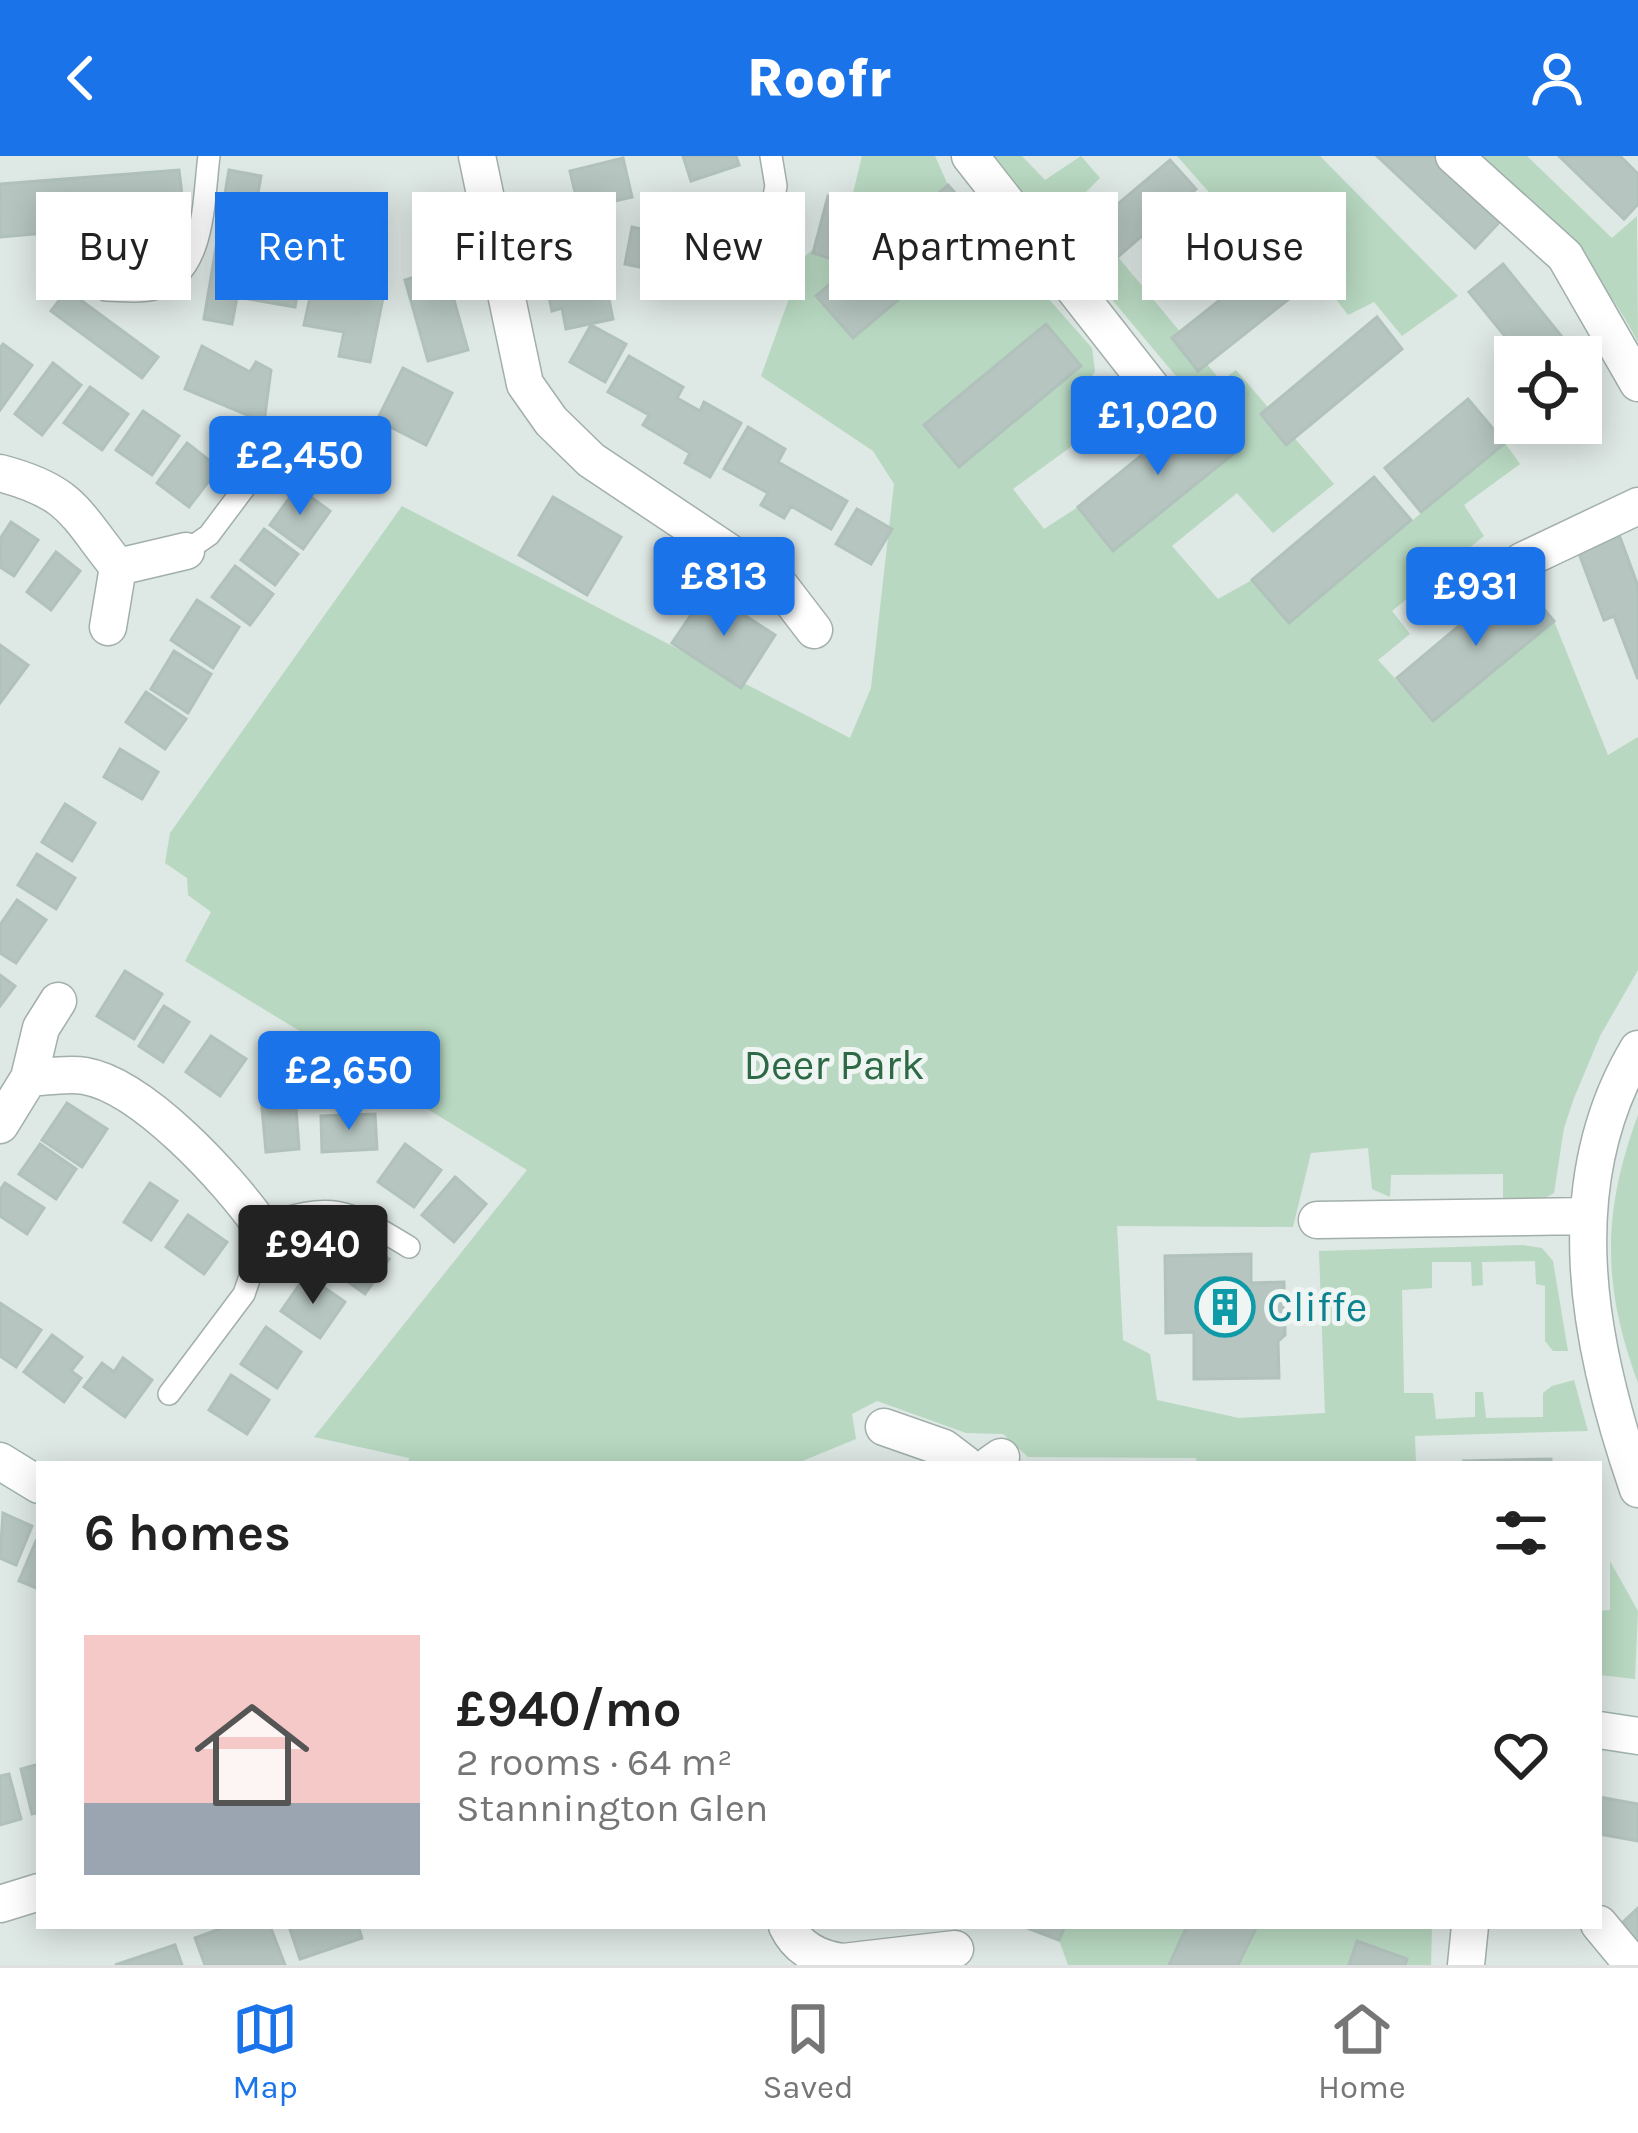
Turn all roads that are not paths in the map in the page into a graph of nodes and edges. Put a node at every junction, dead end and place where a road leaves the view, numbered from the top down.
1 (209, 156) edge
2 (477, 156) edge
3 (772, 156) edge
4 (970, 156) edge
5 (1454, 156) edge
6 (775, 192) edge
7 (191, 259) edge
8 (1638, 383) edge
9 (1162, 400) dead end
10 (260, 467) dead end
11 (0, 473) edge
12 (1638, 506) edge
13 (186, 551) joint
14 (1522, 561) dead end
15 (118, 567) junction
16 (109, 627) dead end
17 (814, 630) dead end
18 (58, 1001) dead end
19 (1638, 1049) edge
20 (29, 1078) junction
21 (0, 1126) edge
22 (1587, 1216) junction
23 (1317, 1220) dead end
24 (261, 1226) junction
25 (409, 1247) dead end
26 (169, 1394) dead end
27 (884, 1426) dead end
28 (0, 1461) edge
29 (960, 1461) edge
30 (36, 1483) edge
31 (1638, 1489) edge
32 (1602, 1730) edge
33 (1638, 1736) edge
34 (36, 1893) edge
35 (0, 1904) edge
36 (1602, 1928) edge
37 (789, 1929) edge
38 (1470, 1929) edge
39 (955, 1946) edge
40 (1466, 1965) edge
41 (1634, 1965) edge

1 - 7 lane
2 - 17 street
3 - 6 lane
4 - 9 street
5 - 8 street
10 - 13 lane
11 - 15 street
12 - 14 street
13 - 15 street
15 - 16 street
18 - 20 street
19 - 22 street
20 - 21 street
20 - 24 street
22 - 23 street
22 - 31 street
24 - 25 lane
24 - 26 lane
27 - 29 street
28 - 30 street
32 - 33 street
34 - 35 street
36 - 41 street
37 - 39 street
38 - 40 street

